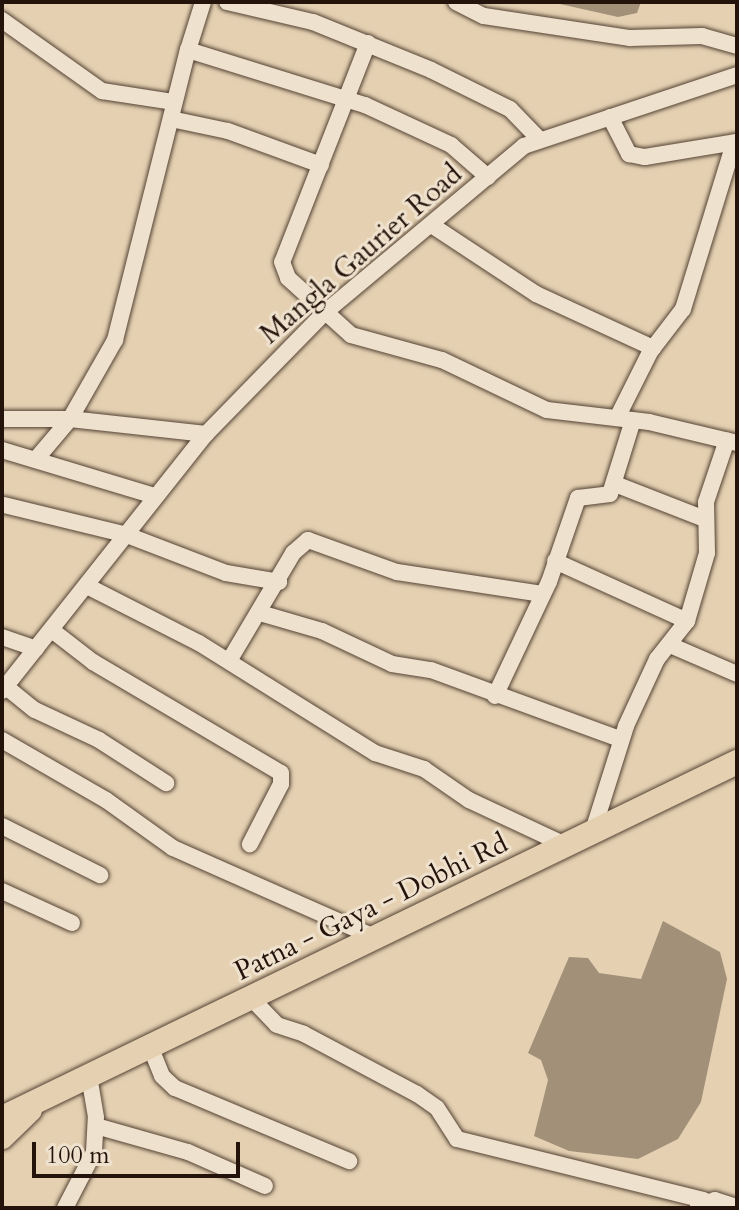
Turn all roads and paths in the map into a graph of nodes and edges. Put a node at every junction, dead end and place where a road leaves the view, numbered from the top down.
1 (203, 2) edge
2 (227, 2) edge
3 (456, 2) edge
4 (2, 20) edge
5 (368, 43) junction
6 (737, 46) edge
7 (188, 50) junction
8 (737, 75) edge
9 (348, 98) junction
10 (172, 110) junction
11 (610, 117) junction
12 (538, 138) junction
13 (736, 143) edge
14 (321, 165) junction
15 (488, 177) junction
16 (433, 226) junction
17 (323, 314) junction
18 (653, 348) junction
19 (2, 419) edge
20 (70, 419) junction
21 (625, 419) junction
22 (206, 434) junction
23 (732, 442) edge
24 (2, 450) edge
25 (37, 458) junction
26 (615, 484) junction
27 (154, 496) junction
28 (4, 505) edge
29 (705, 519) junction
30 (127, 535) junction
31 (555, 561) junction
32 (279, 582) junction
33 (89, 587) junction
34 (542, 594) junction
35 (260, 613) junction
36 (687, 621) junction
37 (53, 631) junction
38 (2, 637) edge
39 (670, 645) junction
40 (36, 649) junction
41 (229, 661) junction
42 (737, 674) edge
43 (4, 688) edge
44 (495, 696) junction
45 (620, 739) junction
46 (2, 740) edge
47 (737, 762) edge
48 (166, 783) dead end
49 (2, 826) edge
50 (592, 834) junction
51 (250, 844) dead end
52 (567, 846) junction
53 (100, 875) dead end
54 (2, 891) edge
55 (72, 923) dead end
56 (376, 938) junction
57 (251, 998) junction
58 (150, 1046) junction
59 (89, 1076) junction
60 (31, 1108) junction
61 (2, 1118) edge
62 (96, 1126) junction
63 (2, 1137) edge
64 (349, 1161) dead end
65 (265, 1186) dead end
66 (700, 1204) edge
67 (737, 1207) edge
68 (65, 1208) edge

1 - 7 street
2 - 5 street
3 - 6 street
4 - 10 street
5 - 9 street
5 - 12 street
7 - 9 street
7 - 10 street
8 - 11 street, Mangla Gaurier Road
9 - 14 street
9 - 15 street
10 - 14 street
10 - 20 street
11 - 12 street, Mangla Gaurier Road
11 - 13 street
12 - 15 street, Mangla Gaurier Road
13 - 18 street
14 - 17 street
15 - 16 street, Mangla Gaurier Road
16 - 17 street, Mangla Gaurier Road
16 - 18 street
17 - 21 street
17 - 22 street, Mangla Gaurier Road
18 - 21 street
19 - 20 street
20 - 22 street
20 - 25 street
21 - 23 street
21 - 26 street
22 - 27 street, Mangla Gaurier Road
23 - 29 street
24 - 25 street
25 - 27 street
26 - 29 street
26 - 31 street
27 - 30 street, Mangla Gaurier Road
28 - 30 street
29 - 36 street
30 - 32 street
30 - 33 street, Mangla Gaurier Road
31 - 34 street
31 - 36 street
32 - 34 street
32 - 35 street
33 - 37 street, Mangla Gaurier Road
33 - 41 street
34 - 44 street
35 - 41 street
35 - 44 street
36 - 39 street
37 - 40 street, Mangla Gaurier Road
37 - 51 street
38 - 40 street
39 - 42 street
39 - 45 street
40 - 43 street, Mangla Gaurier Road
41 - 52 street
43 - 48 street
44 - 45 street
45 - 50 street
46 - 56 street
47 - 50 main road, Patna - Gaya - Dobhi Rd
49 - 53 street
50 - 52 main road, Patna - Gaya - Dobhi Rd
52 - 56 main road, Patna - Gaya - Dobhi Rd
54 - 55 street
56 - 57 main road, Patna - Gaya - Dobhi Rd
57 - 58 main road, Patna - Gaya - Dobhi Rd
57 - 66 street
58 - 59 main road, Patna - Gaya - Dobhi Rd
58 - 64 street
59 - 60 main road, Patna - Gaya - Dobhi Rd
59 - 62 street
60 - 61 main road, Patna - Gaya - Dobhi Rd
60 - 63 main road, Patna - Gaya - Dobhi Rd
62 - 65 street
62 - 68 street
66 - 67 street

